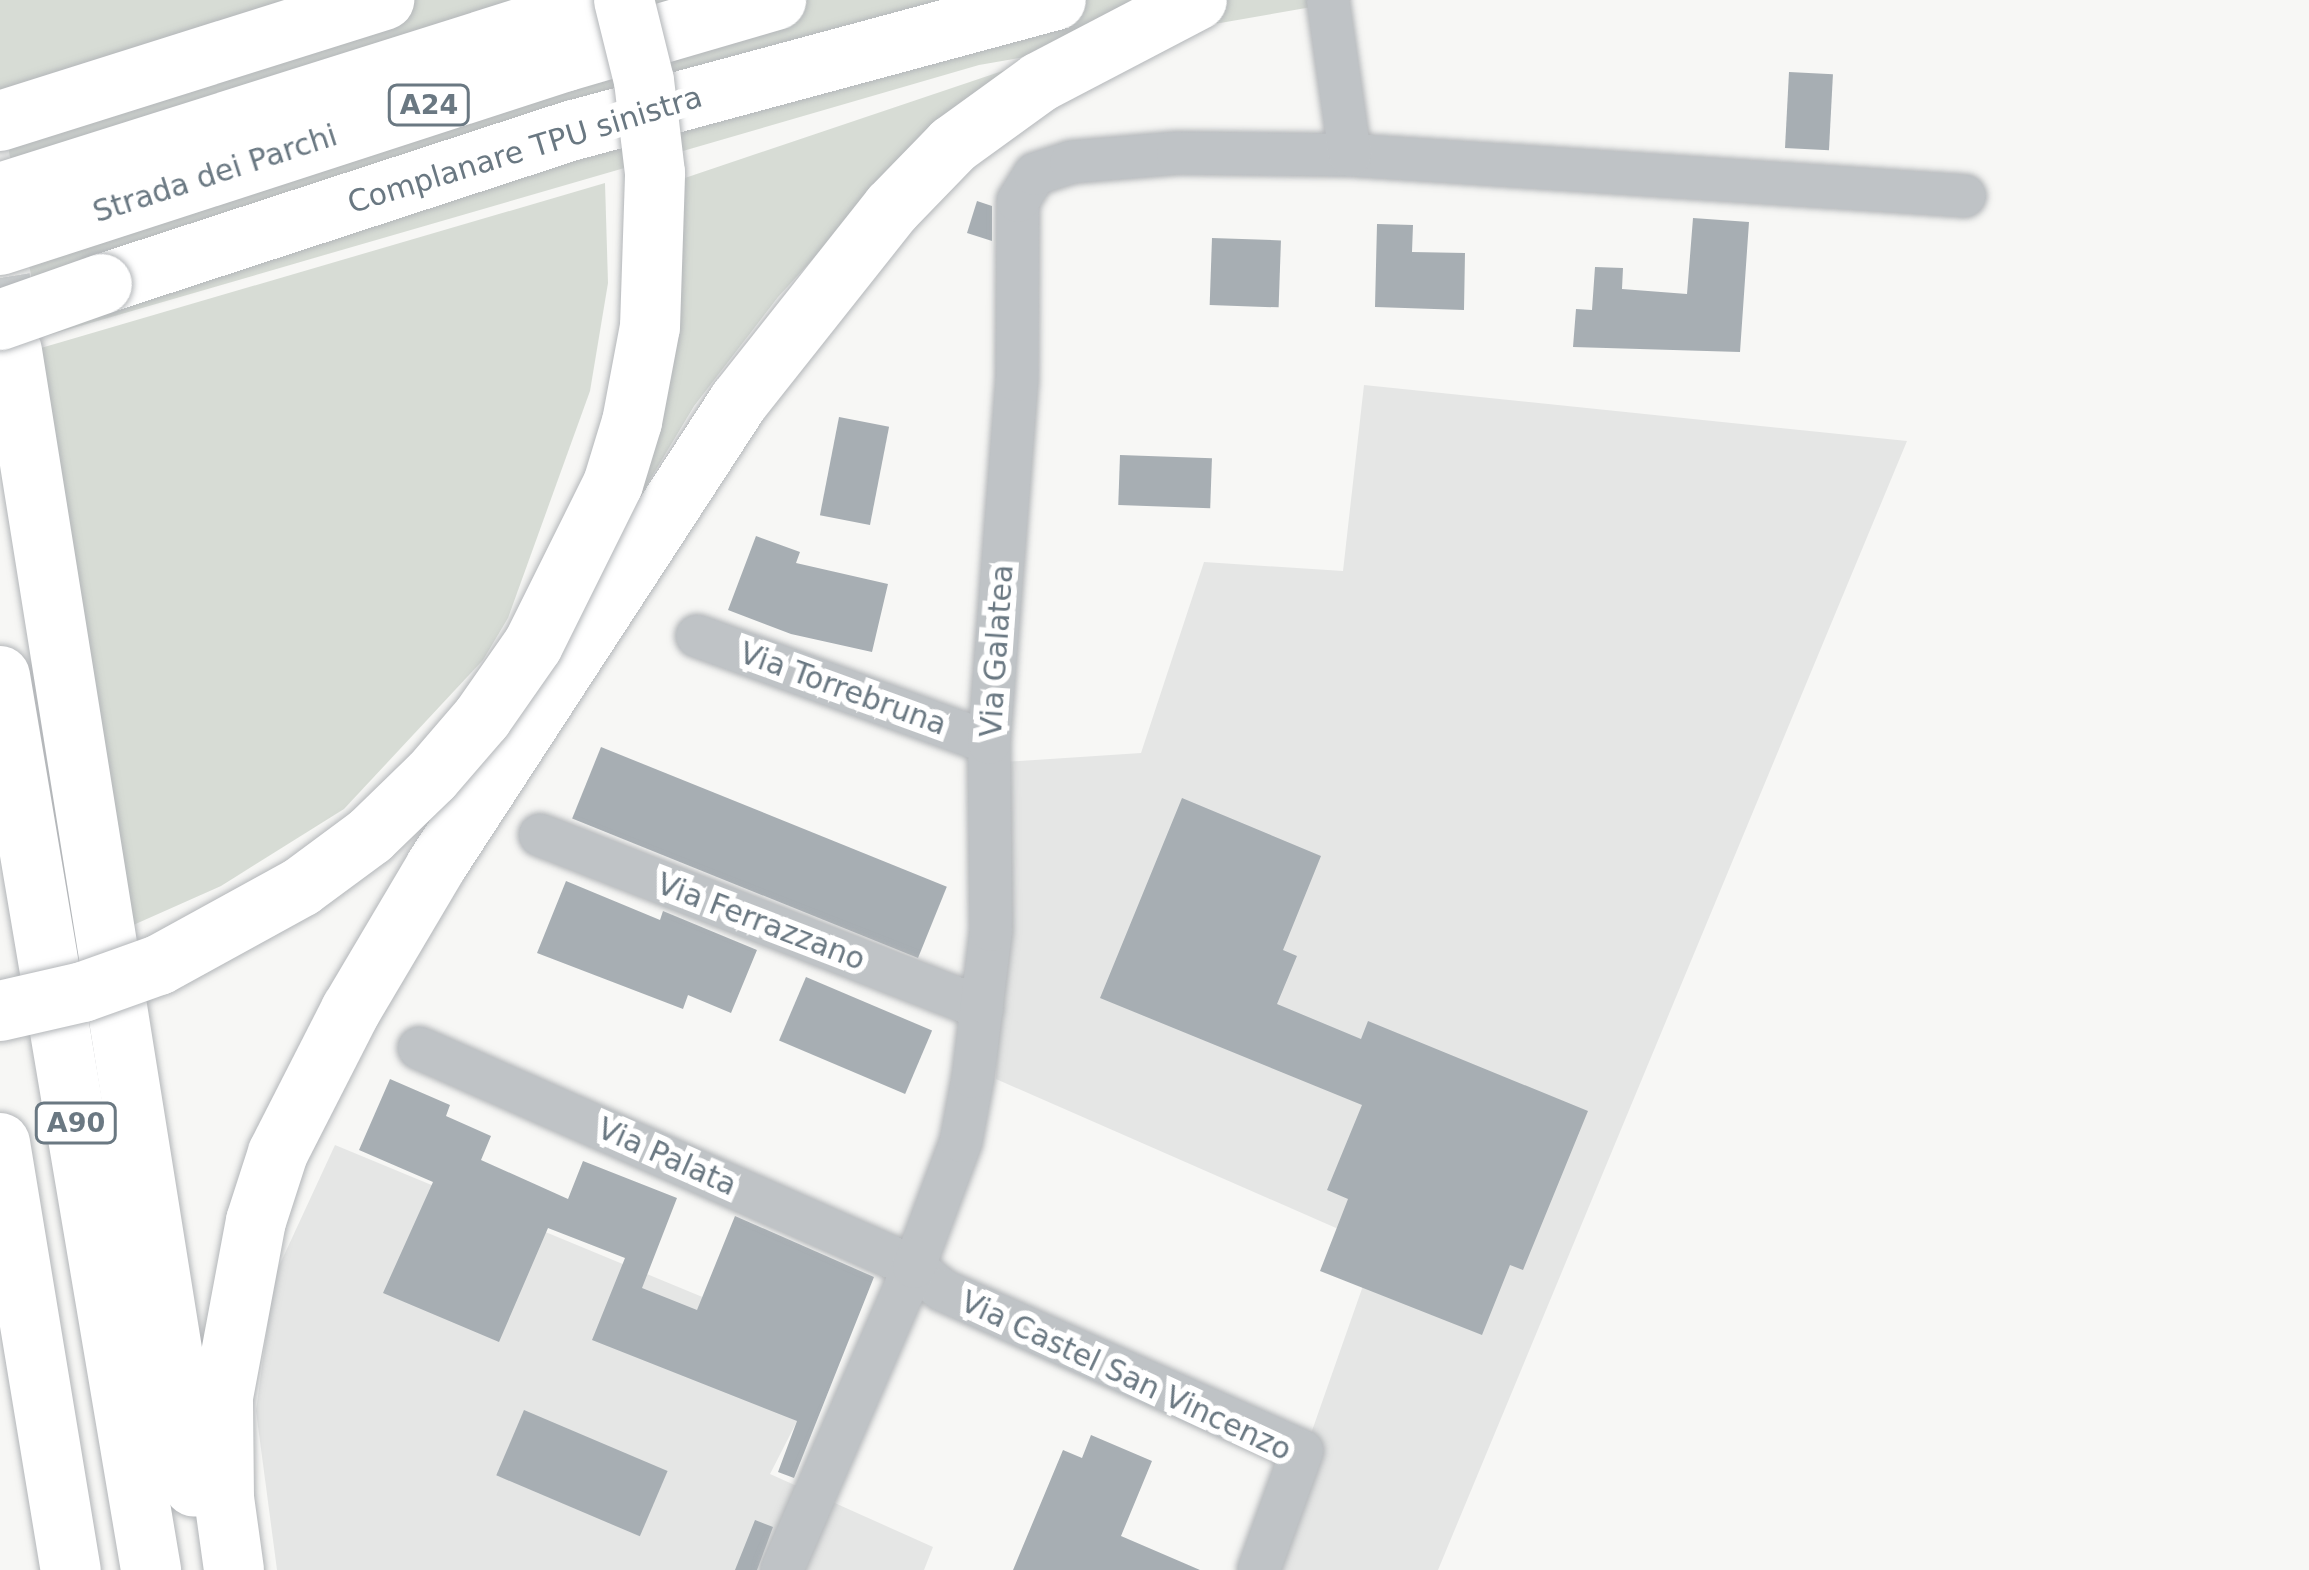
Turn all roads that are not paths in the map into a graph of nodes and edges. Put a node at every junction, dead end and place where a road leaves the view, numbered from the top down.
1 (268, 0) edge
2 (384, 0) edge
3 (611, 0) edge
4 (624, 0) edge
5 (776, 0) edge
6 (1056, 0) edge
7 (1197, 0) edge
8 (1329, 7) edge
9 (93, 93) junction
10 (0, 122) edge
11 (1350, 155) junction
12 (83, 190) junction
13 (0, 193) edge
14 (1965, 196) dead end
15 (0, 245) edge
16 (6, 335) edge
17 (697, 636) dead end
18 (0, 676) edge
19 (989, 742) junction
20 (540, 835) dead end
21 (982, 1008) junction
22 (0, 1011) edge
23 (419, 1048) dead end
24 (0, 1143) edge
25 (914, 1267) junction
26 (1259, 1569) edge
27 (71, 1570) edge
28 (151, 1570) edge
29 (207, 1570) edge
30 (234, 1570) edge
31 (782, 1570) edge

1 - 9 highway
2 - 9 highway
3 - 12 highway, Strada dei Parchi / A24
4 - 22 highway, bridge
5 - 12 highway, Strada dei Parchi / A24
6 - 16 highway, Complanare TPU sinistra, bridge
7 - 30 highway
8 - 11 street
9 - 10 highway
11 - 14 street, Via Galatea
11 - 19 street, Via Galatea
12 - 13 highway, Strada dei Parchi / A24
12 - 15 highway, Strada dei Parchi / A24
16 - 29 highway
17 - 19 street, Via Torrebruna
18 - 28 highway, A90
19 - 21 street, Via Galatea
20 - 21 street, Via Ferrazzano
21 - 25 street, Via Galatea
23 - 25 street, Via Palata
24 - 27 highway, A90
25 - 26 street, Via Castel San Vincenzo
25 - 31 street, Via Galatea

